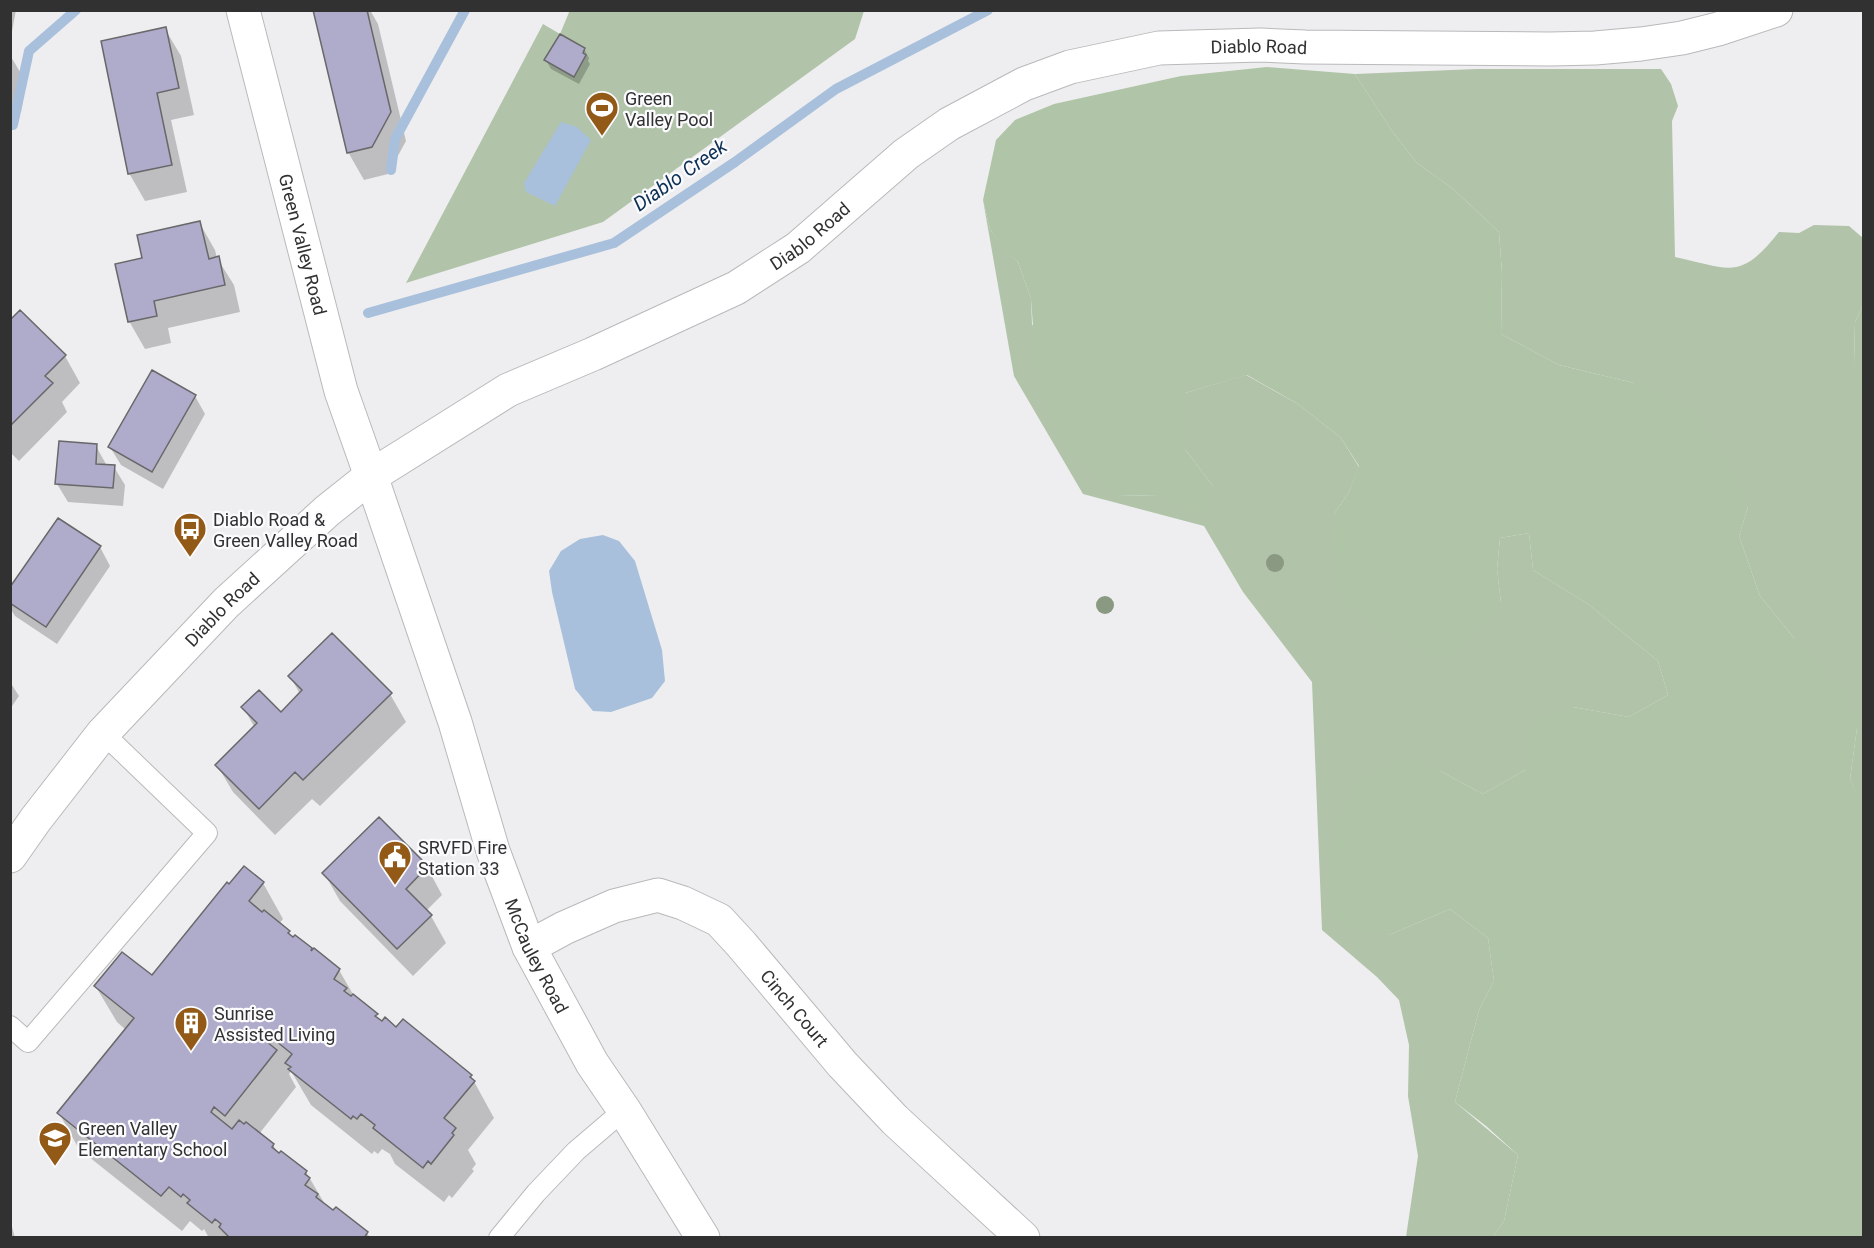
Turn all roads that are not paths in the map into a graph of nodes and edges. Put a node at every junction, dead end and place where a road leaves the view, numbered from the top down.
1 (243, 10) edge
2 (1776, 10) edge
3 (370, 476) junction
4 (103, 734) junction
5 (10, 856) edge
6 (529, 947) junction
7 (10, 1026) edge
8 (624, 1110) junction
9 (499, 1238) edge
10 (703, 1238) edge
11 (1023, 1238) edge

1 - 3 street, Green Valley Road
2 - 3 street, Diablo Road
3 - 4 street, Diablo Road
3 - 6 street, McCauley Road
4 - 5 street, Diablo Road
4 - 7 lane
6 - 8 street, McCauley Road
6 - 11 street, Cinch Court
8 - 9 lane
8 - 10 street, McCauley Road

